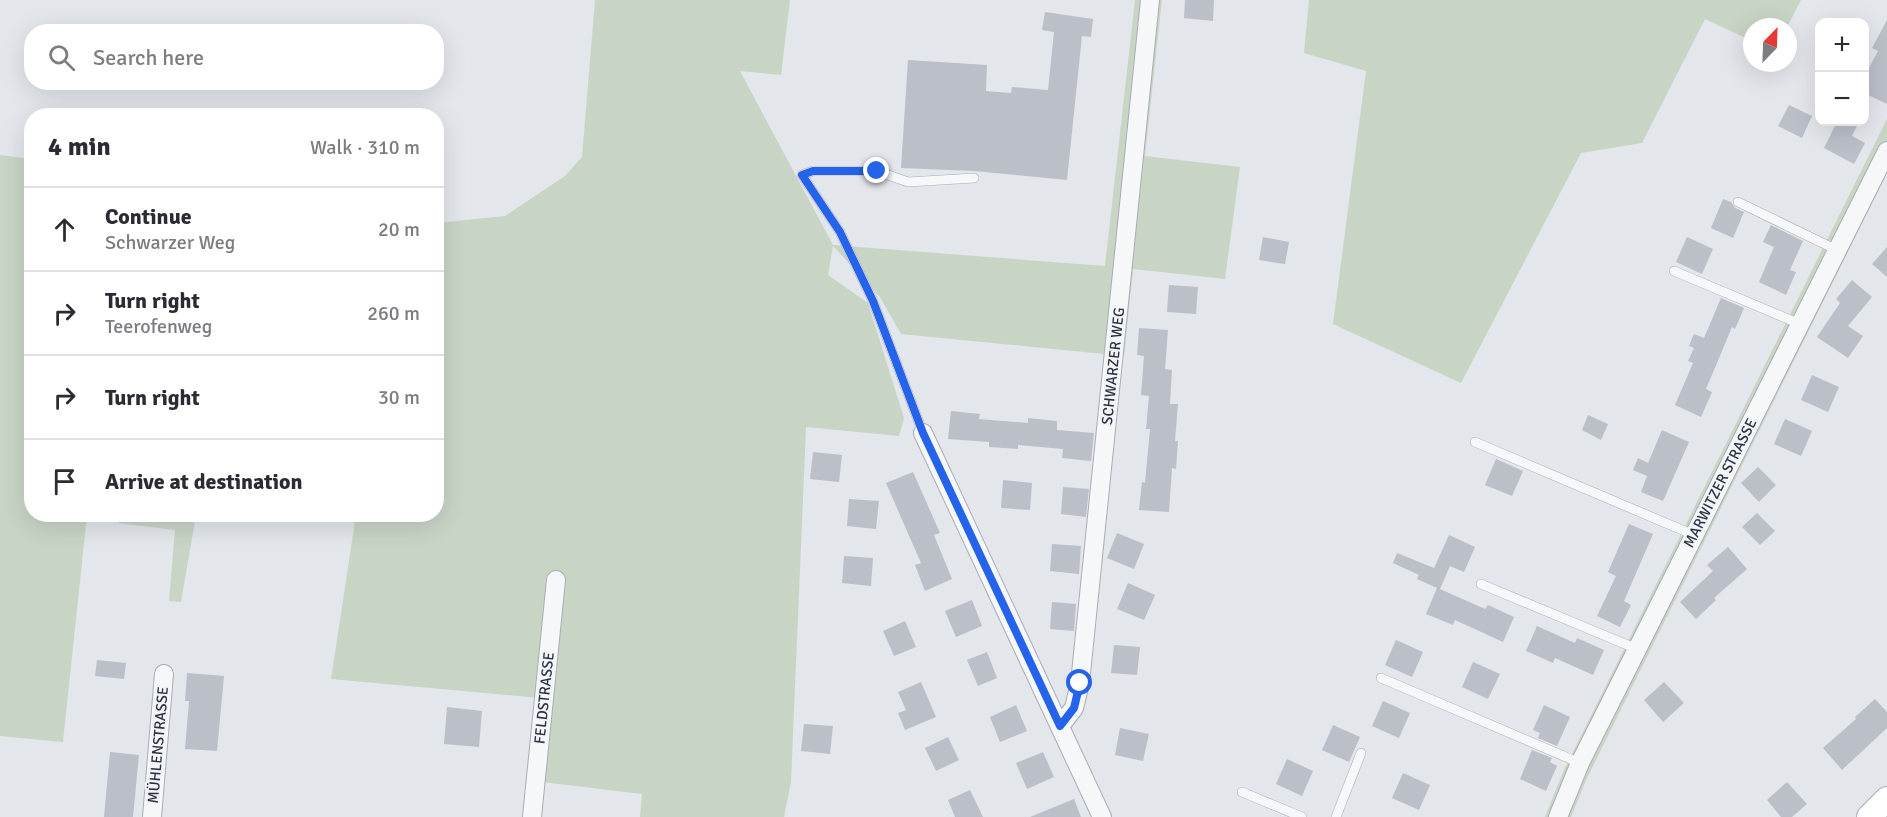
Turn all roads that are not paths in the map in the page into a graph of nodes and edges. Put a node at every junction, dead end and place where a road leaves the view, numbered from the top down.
1 (1150, 0) edge
2 (1887, 151) edge
3 (974, 178) dead end
4 (1738, 202) dead end
5 (1837, 250) junction
6 (1674, 271) dead end
7 (1800, 324) junction
8 (923, 433) joint
9 (1474, 442) dead end
10 (1694, 535) junction
11 (556, 580) dead end
12 (1481, 584) dead end
13 (1637, 649) junction
14 (164, 674) dead end
15 (1381, 678) dead end
16 (1060, 726) junction
17 (1361, 753) dead end
18 (1580, 764) junction
19 (1242, 792) dead end
20 (1887, 800) edge
21 (152, 817) edge
22 (532, 817) edge
23 (1102, 817) edge
24 (1302, 817) edge
25 (1336, 817) edge
26 (1558, 817) edge
27 (1869, 817) edge

1 - 16 street, SCHWARZER WEG
2 - 5 street, MARWITZER STRASSE
3 - 8 lane
4 - 5 lane
5 - 7 street, MARWITZER STRASSE
6 - 7 lane
7 - 10 street, MARWITZER STRASSE
8 - 16 street
9 - 10 lane
10 - 13 street, MARWITZER STRASSE
11 - 22 street, FELDSTRASSE
12 - 13 lane
13 - 18 street, MARWITZER STRASSE
14 - 21 street, MÜHLENSTRASSE
15 - 18 lane
16 - 23 street
17 - 25 lane
18 - 26 street, MARWITZER STRASSE
19 - 24 lane
20 - 27 main road

